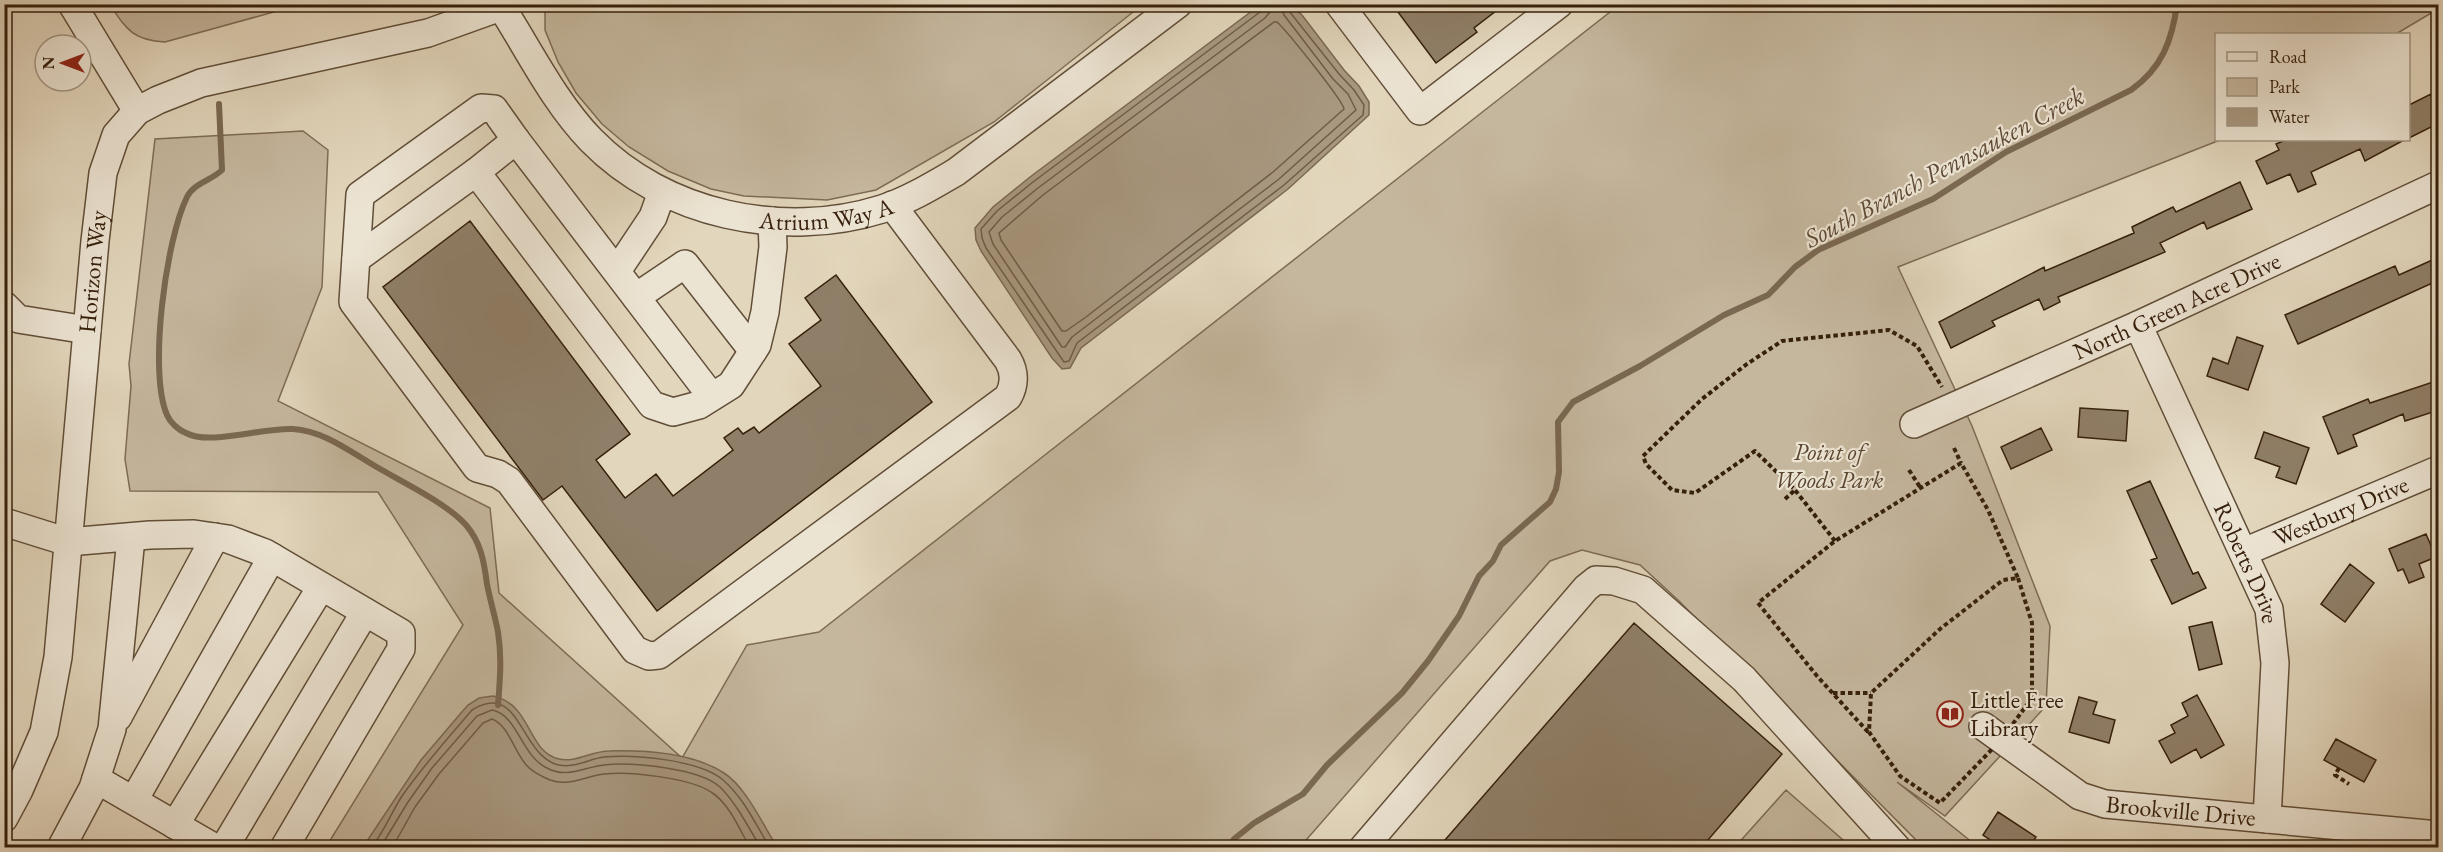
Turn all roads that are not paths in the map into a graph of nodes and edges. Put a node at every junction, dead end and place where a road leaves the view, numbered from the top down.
1 (72, 4) edge
2 (1178, 4) edge
3 (1340, 4) edge
4 (1559, 4) edge
5 (506, 6) edge
6 (137, 111) junction
7 (516, 140) junction
8 (476, 172) junction
9 (2439, 185) edge
10 (662, 192) junction
11 (892, 205) junction
12 (772, 221) junction
13 (356, 260) junction
14 (617, 271) junction
15 (636, 297) junction
16 (4, 305) edge
17 (2138, 326) junction
18 (87, 330) junction
19 (753, 351) junction
20 (712, 397) junction
21 (1914, 424) dead end
22 (2439, 470) edge
23 (4, 522) edge
24 (215, 537) junction
25 (130, 538) junction
26 (68, 542) junction
27 (2244, 552) junction
28 (272, 557) junction
29 (321, 587) junction
30 (364, 612) junction
31 (112, 729) junction
32 (1992, 733) road end
33 (96, 779) junction
34 (134, 800) junction
35 (4, 818) edge
36 (2267, 819) junction
37 (175, 825) junction
38 (2439, 835) edge
39 (61, 848) edge
40 (214, 848) edge
41 (224, 848) edge
42 (284, 848) edge
43 (1363, 848) edge
44 (1897, 848) edge

1 - 6 street
2 - 11 street, Atrium Way A
3 - 4 street
5 - 6 street, Horizon Way
5 - 10 street, Atrium Way A
6 - 18 street, Horizon Way
7 - 8 street
7 - 13 street
7 - 14 street
8 - 13 street
8 - 20 street
9 - 17 street, North Green Acre Drive
10 - 12 street, Atrium Way A
10 - 14 street
11 - 12 street, Atrium Way A
11 - 13 street
12 - 19 street
14 - 15 street
15 - 19 street
15 - 20 street
16 - 18 street
17 - 21 street, North Green Acre Drive
17 - 27 street, Roberts Drive
18 - 26 street, Horizon Way
19 - 20 street
22 - 27 street, Westbury Drive
23 - 26 street
24 - 25 street
24 - 28 street
24 - 31 street
25 - 26 street
25 - 31 street
26 - 35 street, Horizon Way
27 - 36 street, Roberts Drive
28 - 29 street
28 - 34 street
29 - 30 street
29 - 37 street
30 - 41 street
30 - 42 street
31 - 33 street
32 - 36 street, Brookville Drive
33 - 34 street
33 - 39 street
34 - 37 street
36 - 38 street, Brookville Drive
37 - 40 street
43 - 44 street

